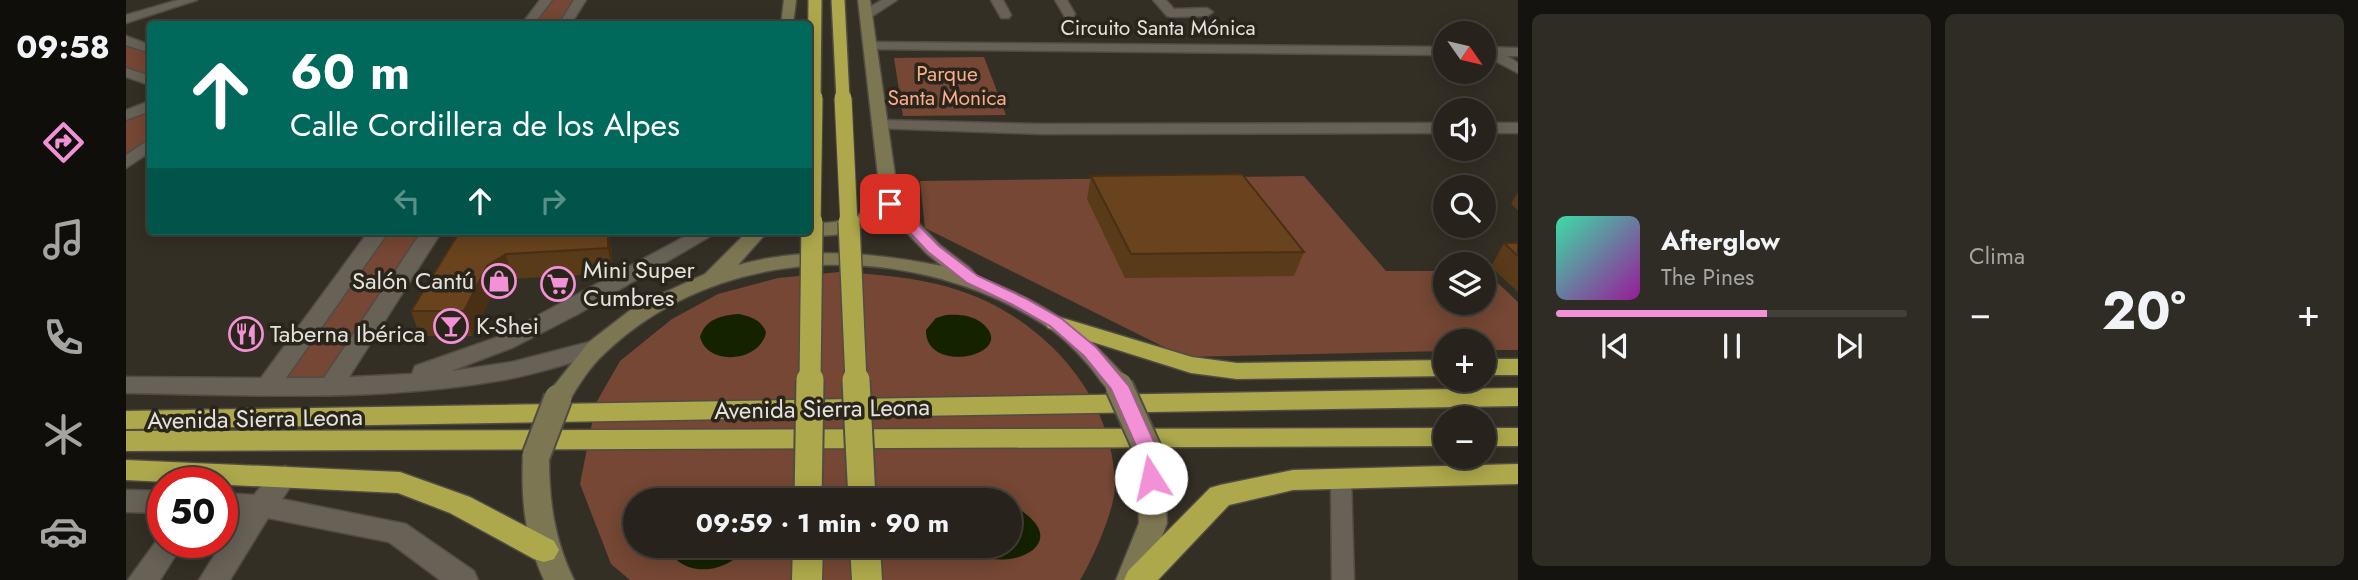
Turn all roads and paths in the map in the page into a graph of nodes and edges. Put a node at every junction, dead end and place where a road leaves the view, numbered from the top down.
1 (148, 0) edge
2 (191, 0) edge
3 (546, 0) edge
4 (580, 0) edge
5 (790, 0) edge
6 (815, 0) edge
7 (838, 0) edge
8 (891, 0) edge
9 (997, 0) edge
10 (1061, 0) edge
11 (1159, 0) edge
12 (126, 6) edge
13 (866, 7) edge
14 (1207, 12) dead end
15 (1069, 14) dead end
16 (1005, 15) dead end
17 (126, 19) edge
18 (530, 21) edge
19 (567, 21) edge
20 (787, 21) edge
21 (126, 40) edge
22 (870, 46) junction
23 (147, 48) edge
24 (1433, 51) edge
25 (1496, 51) edge
26 (1518, 51) edge
27 (1496, 56) edge
28 (1518, 69) edge
29 (126, 72) edge
30 (147, 80) edge
31 (147, 107) edge
32 (126, 115) edge
33 (880, 125) junction
34 (1433, 128) edge
35 (1496, 128) edge
36 (1518, 128) edge
37 (147, 146) edge
38 (126, 163) edge
39 (890, 204) junction
40 (812, 214) edge
41 (812, 228) edge
42 (376, 235) edge
43 (429, 235) edge
44 (702, 235) edge
45 (754, 235) edge
46 (812, 235) edge
47 (973, 280) junction
48 (706, 281) junction
49 (1056, 323) junction
50 (597, 347) junction
51 (1496, 367) edge
52 (1518, 367) edge
53 (1433, 368) edge
54 (357, 385) junction
55 (126, 386) edge
56 (332, 386) junction
57 (267, 387) junction
58 (1518, 397) edge
59 (126, 421) edge
60 (1518, 436) edge
61 (1433, 437) edge
62 (1496, 437) edge
63 (126, 441) edge
64 (126, 470) edge
65 (147, 472) edge
66 (1487, 474) junction
67 (1518, 474) edge
68 (285, 476) junction
69 (238, 477) edge
70 (1341, 478) junction
71 (1518, 480) edge
72 (808, 488) edge
73 (861, 488) edge
74 (126, 501) edge
75 (147, 502) edge
76 (238, 505) edge
77 (261, 506) junction
78 (544, 550) junction
79 (159, 558) edge
80 (808, 558) edge
81 (866, 558) edge
82 (143, 580) edge
83 (214, 580) edge
84 (463, 580) edge
85 (559, 580) edge
86 (807, 580) edge
87 (867, 580) edge
88 (1132, 580) edge
89 (1139, 580) edge
90 (1343, 580) edge

1 - 12 street
2 - 17 street
3 - 18 street
4 - 19 street
5 - 20 main road
6 - 40 highway, bridge
7 - 73 highway, bridge
8 - 13 street
9 - 16 street
10 - 15 street
11 - 14 street
13 - 22 main road
21 - 23 street
22 - 24 street, Circuito Santa Mónica
22 - 33 main road
25 - 26 street
27 - 28 street
29 - 30 street
31 - 32 street
33 - 34 street
33 - 39 main road
35 - 36 street
37 - 38 street
39 - 41 main road
39 - 47 main road
42 - 57 street
43 - 56 street
44 - 54 street
45 - 48 main road
46 - 72 highway, bridge
47 - 48 main road
47 - 49 main road
48 - 50 main road
49 - 53 highway
49 - 88 main road, bridge
50 - 54 street, Avenida Sierra Leona
50 - 78 main road, bridge
51 - 52 highway
54 - 56 street, Avenida Sierra Leona
55 - 57 street, Avenida Sierra Leona
56 - 57 street, Avenida Sierra Leona
58 - 59 highway, Avenida Sierra Leona
60 - 62 highway
61 - 63 highway, Avenida Sierra Leona
64 - 65 highway
66 - 67 highway
66 - 70 highway
66 - 71 street
68 - 69 highway
68 - 77 street
68 - 78 highway
70 - 89 highway
70 - 90 lane
74 - 75 street
76 - 77 street
77 - 83 street
77 - 84 street
78 - 85 main road
79 - 82 street
80 - 86 highway
81 - 87 highway

